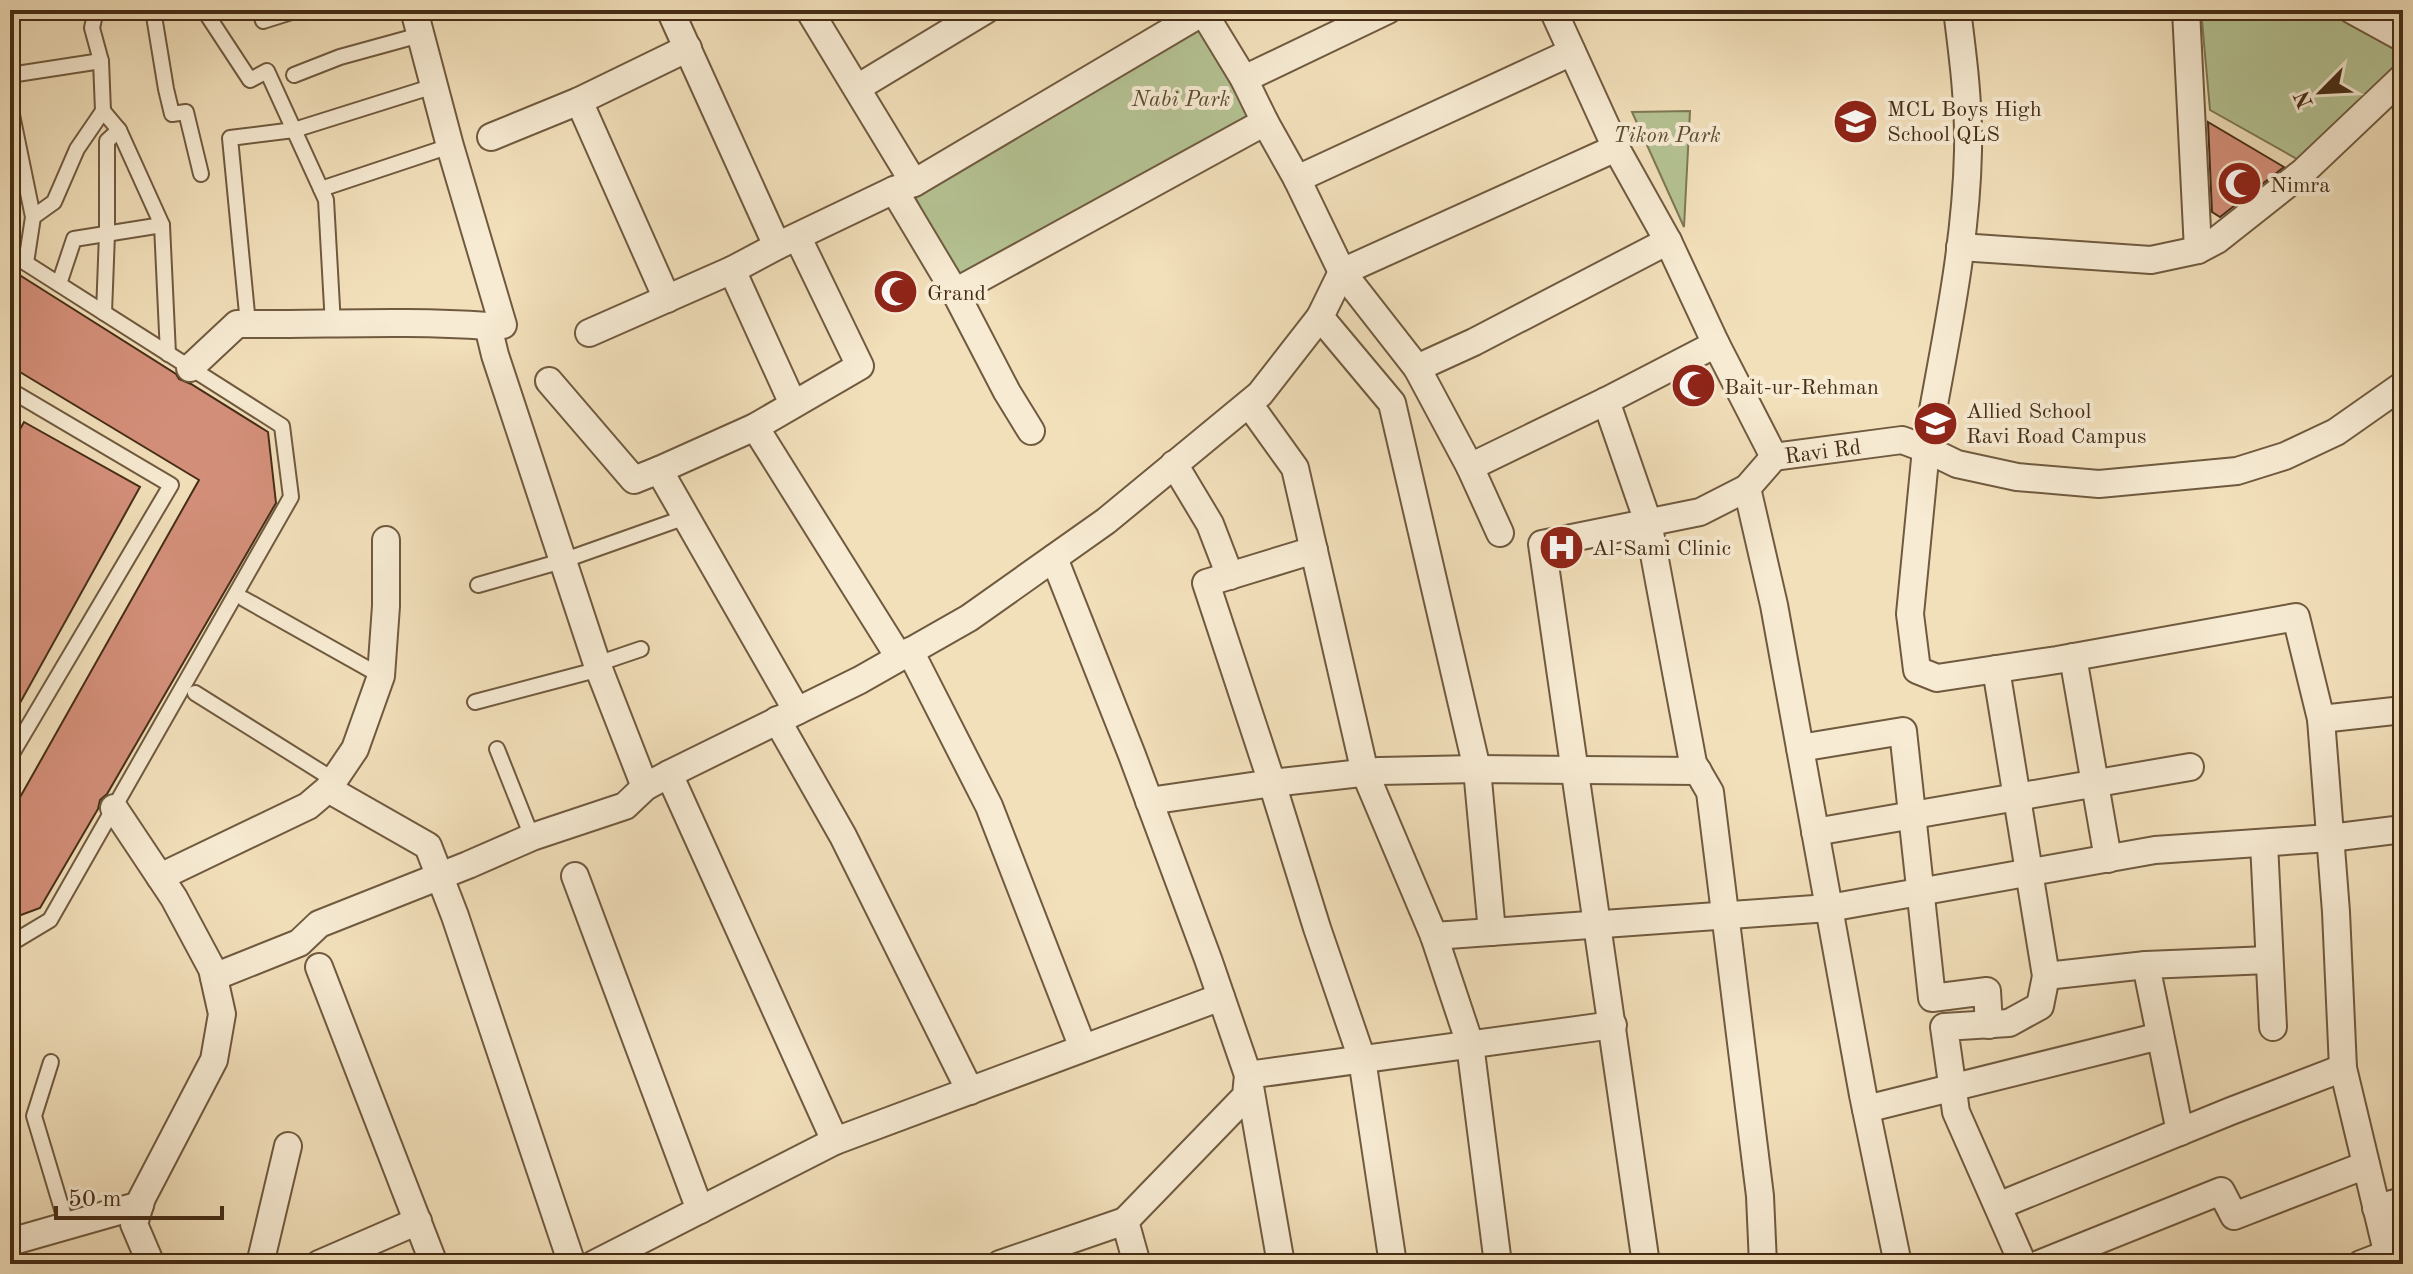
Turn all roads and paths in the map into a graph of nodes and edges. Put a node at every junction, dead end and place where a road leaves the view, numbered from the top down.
1 (96, 10) edge
2 (153, 10) edge
3 (204, 10) edge
4 (260, 10) edge
5 (298, 10) edge
6 (670, 10) edge
7 (809, 10) edge
8 (986, 10) edge
9 (1388, 10) edge
10 (1553, 10) edge
11 (1957, 10) edge
12 (2186, 10) edge
13 (2352, 10) edge
14 (1202, 11) edge
15 (417, 23) edge
16 (2403, 38) edge
17 (688, 48) junction
18 (1572, 52) junction
19 (101, 61) junction
20 (10, 75) edge
21 (294, 75) dead end
22 (2403, 77) edge
23 (1244, 79) junction
24 (434, 86) junction
25 (857, 88) junction
26 (579, 101) junction
27 (10, 108) edge
28 (103, 111) junction
29 (1265, 122) junction
30 (119, 130) junction
31 (294, 130) junction
32 (491, 137) dead end
33 (450, 146) junction
34 (1616, 148) junction
35 (17, 174) edge
36 (201, 174) dead end
37 (1297, 179) junction
38 (904, 187) junction
39 (321, 189) junction
40 (33, 217) junction
41 (162, 225) junction
42 (107, 234) junction
43 (1668, 241) junction
44 (787, 242) junction
45 (1960, 247) junction
46 (2198, 250) junction
47 (10, 253) edge
48 (26, 263) junction
49 (732, 270) junction
50 (1342, 272) junction
51 (59, 284) junction
52 (955, 292) junction
53 (667, 299) junction
54 (104, 313) junction
55 (1320, 317) junction
56 (248, 324) junction
57 (333, 325) junction
58 (488, 326) junction
59 (589, 333) dead end
60 (1716, 344) junction
61 (179, 361) junction
62 (1417, 368) junction
63 (549, 381) dead end
64 (2403, 385) edge
65 (10, 390) edge
66 (1606, 401) junction
67 (793, 404) junction
68 (1249, 404) junction
69 (755, 427) junction
70 (1031, 431) dead end
71 (1926, 449) junction
72 (1774, 457) junction
73 (1174, 464) junction
74 (1470, 467) junction
75 (659, 470) junction
76 (1747, 488) junction
77 (686, 517) junction
78 (1648, 522) junction
79 (1500, 533) dead end
80 (386, 540) dead end
81 (1314, 550) junction
82 (1054, 558) junction
83 (562, 561) junction
84 (1230, 576) junction
85 (478, 585) dead end
86 (244, 599) dead end
87 (641, 649) dead end
88 (905, 654) junction
89 (2073, 657) junction
90 (598, 666) junction
91 (1996, 669) junction
92 (381, 676) junction
93 (195, 693) dead end
94 (475, 702) dead end
95 (2403, 710) edge
96 (787, 715) junction
97 (2321, 719) junction
98 (1800, 748) junction
99 (497, 749) dead end
100 (10, 757) edge
101 (2190, 767) dead end
102 (1477, 769) junction
103 (1576, 769) junction
104 (1698, 771) junction
105 (1365, 773) junction
106 (669, 774) junction
107 (1272, 783) junction
108 (2095, 783) junction
109 (331, 784) junction
110 (645, 787) junction
111 (2017, 797) junction
112 (1149, 801) junction
113 (114, 808) junction
114 (1912, 815) junction
115 (2403, 829) edge
116 (1815, 832) junction
117 (532, 837) junction
118 (2330, 838) junction
119 (2264, 843) junction
120 (2108, 859) junction
121 (2030, 874) junction
122 (439, 875) junction
123 (575, 876) dead end
124 (160, 877) junction
125 (1920, 891) junction
126 (1829, 908) junction
127 (1725, 916) junction
128 (1598, 925) junction
129 (1492, 932) junction
130 (1434, 936) junction
131 (10, 944) edge
132 (2269, 960) junction
133 (2146, 965) junction
134 (319, 967) dead end
135 (2046, 976) junction
136 (214, 977) junction
137 (1221, 997) junction
138 (1613, 1025) junction
139 (1989, 1025) junction
140 (2273, 1027) dead end
141 (2160, 1036) junction
142 (1470, 1044) junction
143 (1083, 1048) junction
144 (1362, 1059) junction
145 (51, 1062) dead end
146 (2343, 1068) junction
147 (1248, 1075) junction
148 (1952, 1088) junction
149 (970, 1091) junction
150 (1866, 1109) junction
151 (2180, 1132) junction
152 (835, 1141) junction
153 (288, 1146) dead end
154 (2366, 1165) junction
155 (2403, 1201) edge
156 (140, 1205) junction
157 (1998, 1206) junction
158 (2376, 1208) junction
159 (700, 1210) junction
160 (418, 1221) junction
161 (1125, 1221) junction
162 (67, 1226) junction
163 (10, 1242) edge
164 (2389, 1259) edge
165 (151, 1264) edge
166 (260, 1264) edge
167 (319, 1264) edge
168 (434, 1264) edge
169 (572, 1264) edge
170 (594, 1264) edge
171 (1000, 1264) edge
172 (1137, 1264) edge
173 (1281, 1264) edge
174 (1393, 1264) edge
175 (1498, 1264) edge
176 (1646, 1264) edge
177 (1763, 1264) edge
178 (1898, 1264) edge
179 (2023, 1264) edge
180 (2039, 1264) edge
181 (2361, 1264) edge

1 - 19 lane
2 - 36 lane
3 - 31 lane
4 - 5 lane
6 - 17 street
7 - 25 street
8 - 25 street
9 - 23 street
10 - 18 street, Ravi Rd
11 - 45 street
12 - 46 street
13 - 16 street
14 - 23 street
14 - 38 street
15 - 21 lane
15 - 24 street
17 - 26 street
17 - 44 street
18 - 34 street, Ravi Rd
18 - 37 street
19 - 20 lane
19 - 28 lane
22 - 46 street
23 - 29 street
24 - 31 lane
24 - 33 street
25 - 38 street
26 - 32 street
26 - 53 street
27 - 35 lane
28 - 30 lane
28 - 40 lane
29 - 37 street
29 - 52 street
30 - 41 lane
30 - 42 lane
31 - 39 lane
31 - 56 lane
33 - 39 lane
33 - 58 street
34 - 43 street, Ravi Rd
34 - 50 street
35 - 40 lane
37 - 50 street
38 - 44 street
38 - 52 street
39 - 57 lane
40 - 48 lane
41 - 42 lane
41 - 61 lane
42 - 51 lane
42 - 54 lane
43 - 60 street, Ravi Rd
43 - 62 street
44 - 49 street
44 - 67 street
45 - 46 street
45 - 71 street
47 - 48 lane
48 - 51 lane
49 - 53 street
49 - 67 street
50 - 55 street
50 - 62 street
51 - 54 lane
52 - 70 street
53 - 59 street
54 - 61 lane
55 - 68 street
55 - 102 street
56 - 57 street
56 - 61 street
57 - 58 street
58 - 83 street
60 - 66 street
60 - 72 street, Ravi Rd
61 - 113 lane
62 - 74 street
63 - 75 street
64 - 71 street, Ravi Rd
65 - 100 lane
66 - 74 street
66 - 78 street
67 - 69 street
68 - 73 street
68 - 81 street
69 - 75 street
69 - 88 street
71 - 72 street, Ravi Rd
71 - 91 street
72 - 76 street
73 - 82 street
73 - 84 street
74 - 79 street
75 - 77 street
76 - 78 street
76 - 98 street
77 - 83 lane
77 - 96 street
78 - 103 street
78 - 104 street
80 - 92 street
81 - 84 street
81 - 105 street
82 - 88 street
82 - 112 street
83 - 85 lane
83 - 90 street
84 - 107 street
86 - 92 lane
87 - 90 lane
88 - 96 street
88 - 143 street
89 - 91 street
89 - 97 street
89 - 108 street
90 - 94 lane
90 - 110 street
91 - 111 street
92 - 109 street
93 - 109 lane
95 - 97 street
96 - 106 street
96 - 149 street
97 - 118 street
98 - 114 street
98 - 116 street
99 - 117 lane
101 - 108 street
102 - 103 street
102 - 105 street
102 - 129 street
103 - 104 street
103 - 128 street
104 - 127 street
105 - 107 street
105 - 130 street
106 - 110 street
106 - 152 street
107 - 112 street
107 - 144 street
108 - 111 street
108 - 120 street
109 - 122 street
109 - 124 street
110 - 117 street
111 - 114 street
111 - 121 street
112 - 137 street
113 - 124 street
113 - 131 lane
114 - 116 street
114 - 125 street
115 - 118 street
116 - 126 street
117 - 122 street
118 - 119 street
118 - 146 street
119 - 120 street
119 - 132 street
120 - 121 street
121 - 125 street
121 - 135 street
122 - 136 street
122 - 169 street
123 - 159 street
124 - 136 street
125 - 126 street
125 - 139 street
126 - 127 street
126 - 150 street
127 - 128 street
127 - 177 street
128 - 129 street
128 - 138 street
129 - 130 street
130 - 142 street
132 - 133 street
132 - 140 street
133 - 135 street
133 - 141 street
134 - 160 street
135 - 139 street
136 - 156 street
137 - 143 street
137 - 147 street
138 - 142 street
138 - 176 street
139 - 148 street
141 - 148 street
141 - 151 street
142 - 144 street
142 - 175 street
143 - 149 street
144 - 147 street
144 - 174 street
145 - 162 lane
146 - 151 street
146 - 154 street
147 - 161 street
147 - 173 street
148 - 150 street
148 - 157 street
149 - 152 street
150 - 178 street
151 - 157 street
152 - 159 street
153 - 166 street
154 - 158 street
154 - 180 street
155 - 158 street
156 - 162 street
156 - 165 street
157 - 179 street
158 - 164 street
159 - 170 street
160 - 167 street
160 - 168 street
161 - 171 street
161 - 172 street
162 - 163 street
164 - 181 street

